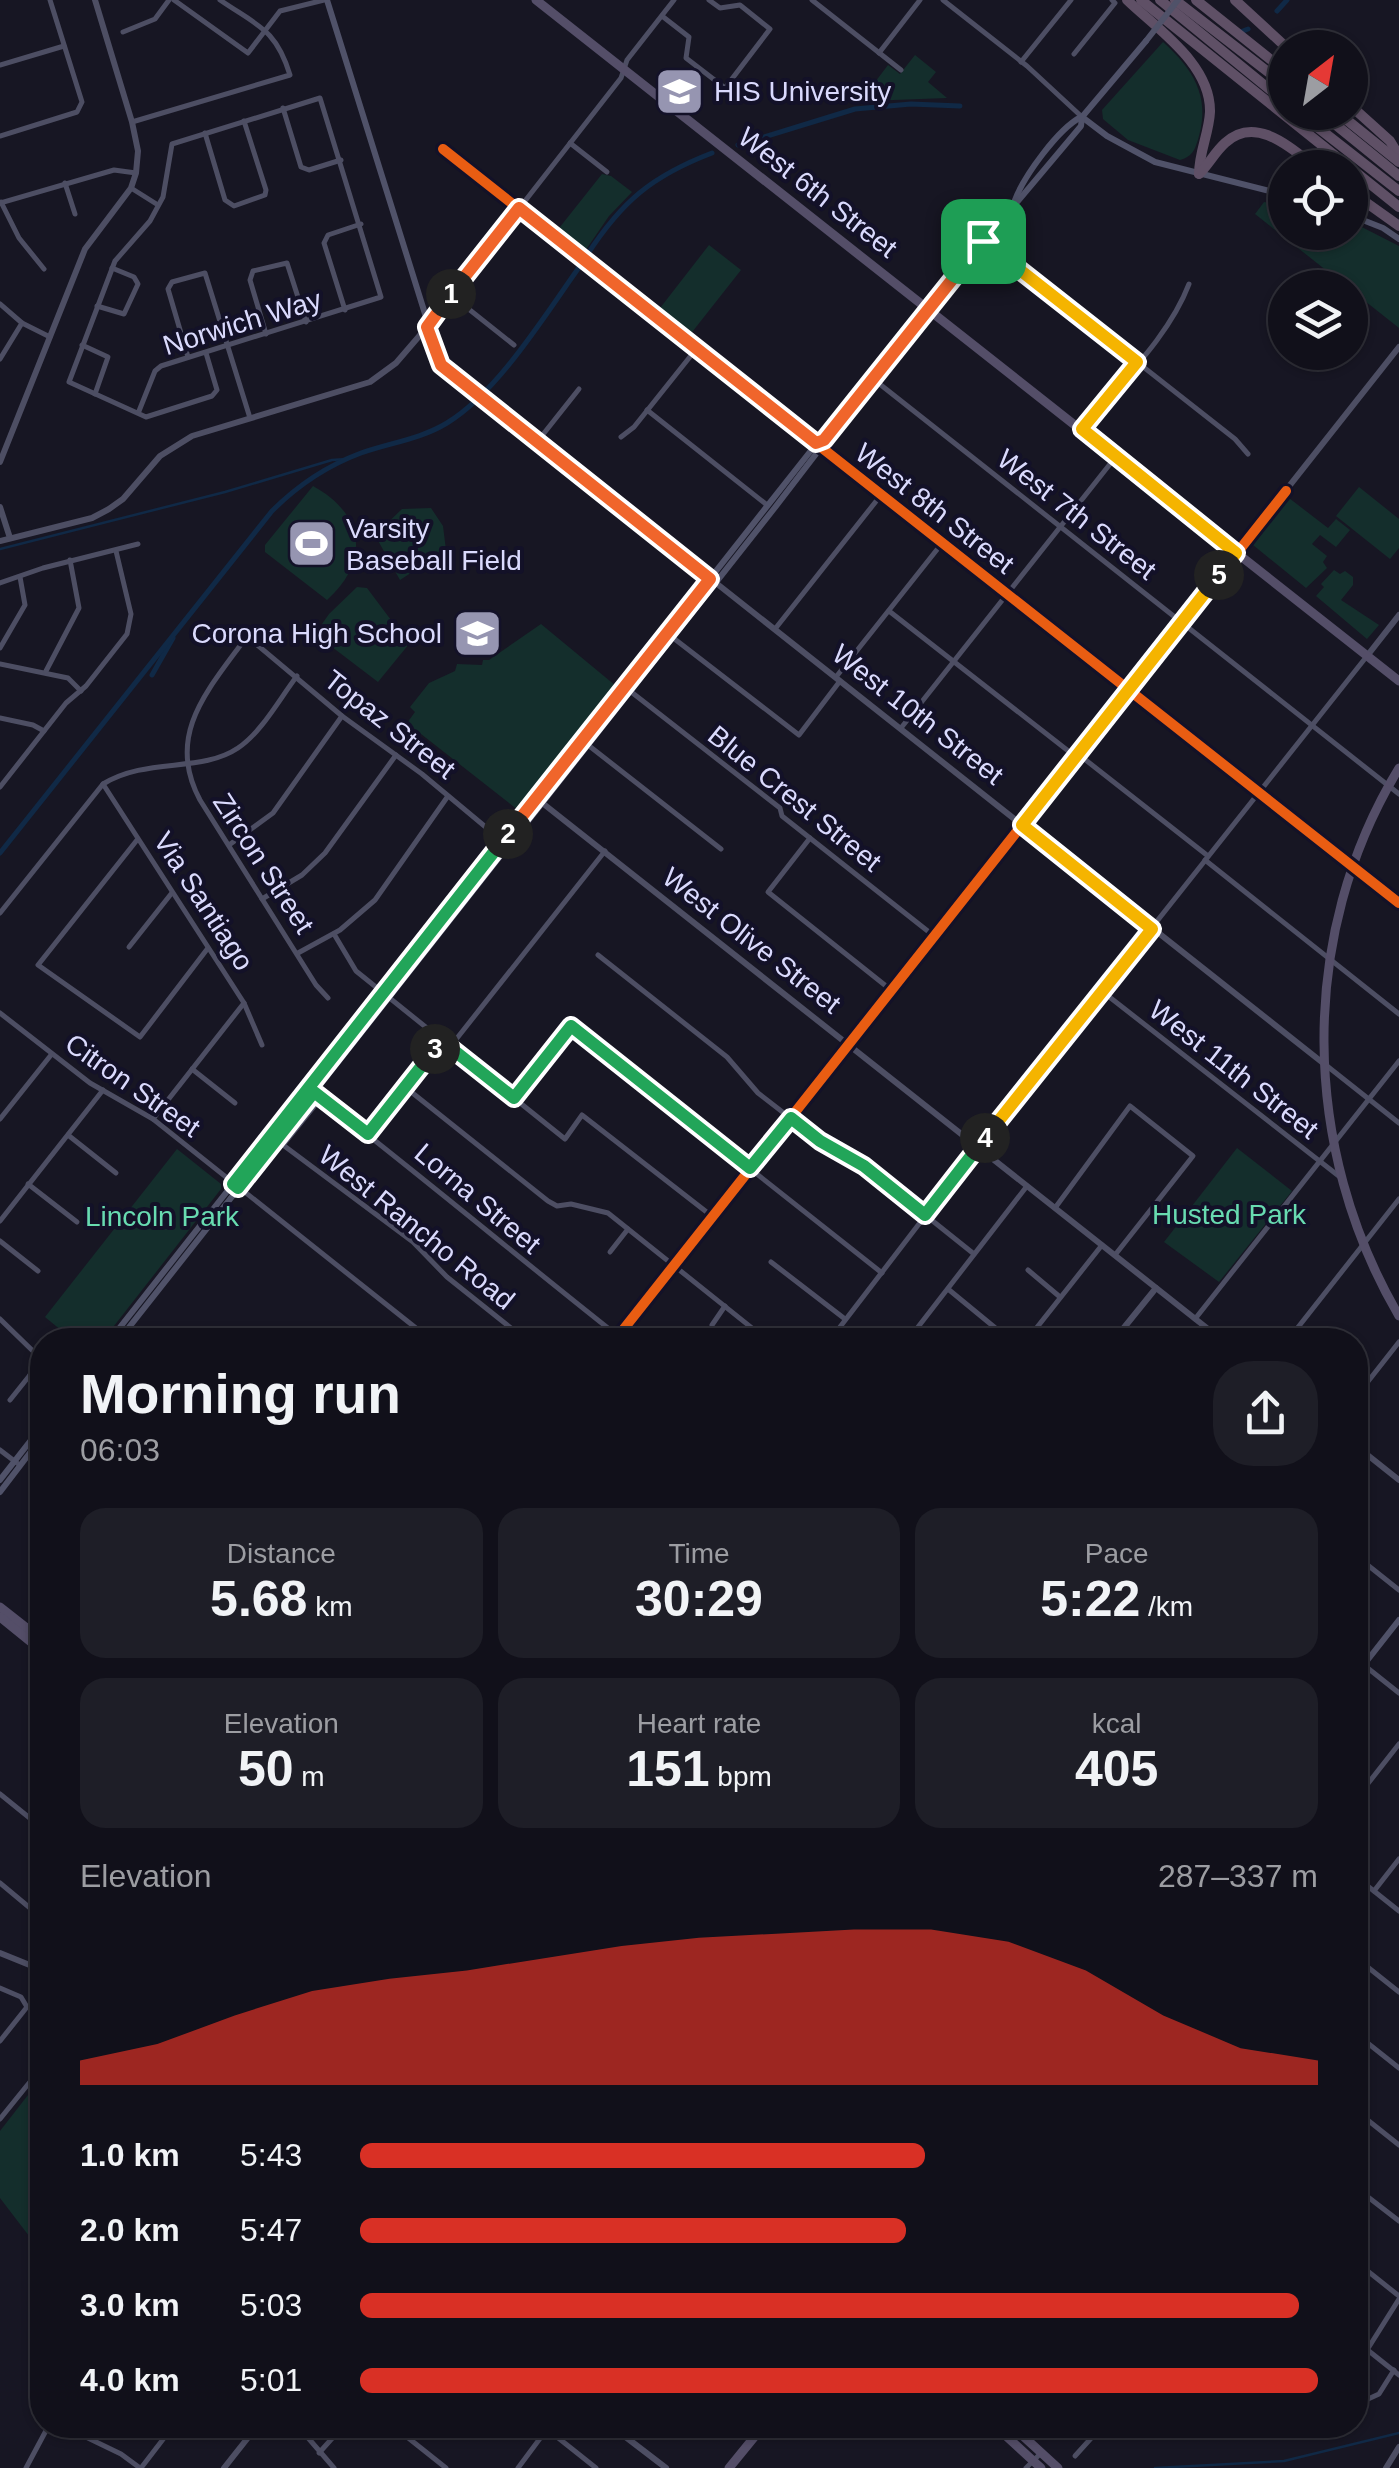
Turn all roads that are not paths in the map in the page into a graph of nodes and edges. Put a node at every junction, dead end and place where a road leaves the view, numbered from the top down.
1 (50, 0) edge
2 (95, 0) edge
3 (172, 0) edge
4 (220, 0) edge
5 (326, 0) edge
6 (536, 0) edge
7 (674, 0) edge
8 (709, 0) edge
9 (812, 0) edge
10 (920, 0) edge
11 (943, 0) edge
12 (1071, 0) edge
13 (1142, 0) edge
14 (1160, 0) edge
15 (1196, 0) edge
16 (1235, 0) edge
17 (307, 1) edge
18 (1118, 1) edge
19 (1175, 2) edge
20 (662, 16) junction
21 (1268, 30) edge
22 (265, 31) junction
23 (123, 32) dead end
24 (64, 46) junction
25 (879, 53) junction
26 (1074, 54) dead end
27 (1268, 57) edge
28 (1022, 62) junction
29 (0, 65) edge
30 (624, 69) junction
31 (901, 70) dead end
32 (1268, 72) edge
33 (1268, 88) edge
34 (283, 108) junction
35 (1082, 117) junction
36 (244, 121) junction
37 (132, 122) junction
38 (1368, 122) edge
39 (1321, 130) edge
40 (1342, 130) edge
41 (1361, 130) edge
42 (206, 133) junction
43 (0, 136) edge
44 (570, 143) junction
45 (443, 149) dead end
46 (1292, 150) edge
47 (1399, 159) edge
48 (341, 160) junction
49 (607, 172) dead end
50 (136, 173) junction
51 (1200, 174) junction
52 (1399, 176) edge
53 (65, 183) junction
54 (131, 188) junction
55 (1268, 191) edge
56 (1399, 191) edge
57 (1, 202) edge
58 (1368, 204) edge
59 (159, 206) junction
60 (1399, 206) edge
61 (519, 208) junction
62 (74, 214) dead end
63 (1368, 222) edge
64 (361, 224) junction
65 (1399, 226) edge
66 (1399, 240) edge
67 (983, 241) junction
68 (112, 268) junction
69 (44, 269) dead end
70 (1189, 284) dead end
71 (451, 294) junction
72 (0, 304) edge
73 (98, 306) junction
74 (928, 308) junction
75 (345, 310) junction
76 (306, 322) junction
77 (22, 323) junction
78 (427, 327) junction
79 (266, 334) junction
80 (50, 337) junction
81 (82, 345) junction
82 (514, 345) dead end
83 (228, 346) junction
84 (1399, 347) edge
85 (696, 348) junction
86 (206, 352) junction
87 (188, 358) junction
88 (0, 359) edge
89 (1137, 362) junction
90 (872, 378) junction
91 (579, 389) dead end
92 (95, 394) junction
93 (648, 410) junction
94 (139, 412) junction
95 (250, 418) junction
96 (1082, 429) junction
97 (621, 437) dead end
98 (537, 442) junction
99 (820, 444) junction
100 (1248, 454) dead end
101 (1116, 456) junction
102 (0, 462) edge
103 (881, 494) junction
104 (0, 507) edge
105 (771, 508) junction
106 (1060, 526) junction
107 (10, 538) junction
108 (0, 541) edge
109 (943, 542) junction
110 (138, 544) dead end
111 (116, 550) junction
112 (1236, 553) junction
113 (70, 560) junction
114 (20, 576) junction
115 (713, 581) junction
116 (0, 583) edge
117 (1008, 593) junction
118 (889, 610) junction
119 (1399, 615) edge
120 (1182, 622) junction
121 (775, 630) junction
122 (672, 637) junction
123 (0, 648) edge
124 (1366, 656) junction
125 (954, 662) junction
126 (0, 664) edge
127 (46, 672) junction
128 (298, 676) junction
129 (838, 679) junction
130 (1399, 681) edge
131 (1130, 689) junction
132 (81, 691) junction
133 (630, 691) junction
134 (342, 716) junction
135 (0, 718) edge
136 (1312, 725) junction
137 (900, 729) junction
138 (44, 731) junction
139 (584, 743) junction
140 (396, 756) junction
141 (1077, 756) junction
142 (187, 762) junction
143 (1399, 768) edge
144 (103, 784) junction
145 (1389, 785) junction
146 (0, 788) edge
147 (1259, 792) junction
148 (1399, 794) edge
149 (448, 796) junction
150 (539, 800) junction
151 (1022, 825) junction
152 (810, 838) junction
153 (138, 840) junction
154 (505, 844) junction
155 (228, 846) junction
156 (721, 849) dead end
157 (605, 851) junction
158 (1207, 858) junction
159 (1353, 866) junction
160 (171, 894) junction
161 (262, 899) junction
162 (1399, 903) edge
163 (0, 914) edge
164 (1152, 929) junction
165 (334, 934) junction
166 (934, 936) junction
167 (129, 947) dead end
168 (208, 948) junction
169 (298, 953) junction
170 (598, 955) dead end
171 (1330, 959) junction
172 (891, 990) junction
173 (1102, 992) junction
174 (385, 996) junction
175 (328, 998) dead end
176 (244, 1003) junction
177 (1399, 1014) edge
178 (1, 1016) edge
179 (442, 1041) junction
180 (848, 1044) junction
181 (262, 1046) dead end
182 (450, 1047) junction
183 (52, 1054) junction
184 (1399, 1062) edge
185 (1323, 1063) junction
186 (192, 1069) junction
187 (406, 1087) junction
188 (103, 1090) junction
189 (314, 1093) junction
190 (514, 1098) junction
191 (1369, 1099) junction
192 (235, 1103) dead end
193 (791, 1118) junction
194 (0, 1119) edge
195 (152, 1119) junction
196 (1399, 1123) edge
197 (368, 1134) junction
198 (68, 1135) junction
199 (1333, 1144) junction
200 (978, 1147) junction
201 (1320, 1162) junction
202 (750, 1168) junction
203 (116, 1173) dead end
204 (1340, 1177) junction
205 (28, 1184) junction
206 (236, 1186) junction
207 (1028, 1186) junction
208 (1399, 1200) edge
209 (1054, 1208) junction
210 (925, 1215) junction
211 (713, 1217) junction
212 (0, 1220) edge
213 (77, 1222) dead end
214 (628, 1229) junction
215 (0, 1242) edge
216 (1102, 1245) junction
217 (1363, 1245) junction
218 (610, 1252) dead end
219 (974, 1254) junction
220 (1115, 1255) junction
221 (770, 1262) dead end
222 (674, 1266) junction
223 (1028, 1270) dead end
224 (38, 1271) dead end
225 (882, 1273) junction
226 (1156, 1288) junction
227 (948, 1289) junction
228 (1060, 1297) junction
229 (725, 1306) junction
230 (1399, 1316) edge
231 (0, 1319) edge
232 (1195, 1319) junction
233 (846, 1320) junction
234 (712, 1325) dead end
235 (120, 1328) edge
236 (128, 1328) edge
237 (415, 1328) edge
238 (511, 1328) edge
239 (606, 1328) edge
240 (627, 1328) edge
241 (752, 1328) edge
242 (840, 1328) edge
243 (917, 1328) edge
244 (995, 1328) edge
245 (1035, 1328) edge
246 (1124, 1328) edge
247 (1207, 1328) edge
248 (1297, 1328) edge
249 (1399, 1342) edge
250 (30, 1346) edge
251 (30, 1375) edge
252 (1368, 1381) edge
253 (10, 1400) dead end
254 (30, 1445) edge
255 (0, 1450) edge
256 (30, 1450) edge
257 (1368, 1455) edge
258 (18, 1464) junction
259 (0, 1480) edge
260 (1399, 1480) edge
261 (0, 1492) edge
262 (1368, 1566) edge
263 (1399, 1590) edge
264 (0, 1607) edge
265 (0, 1616) edge
266 (1399, 1620) edge
267 (30, 1627) edge
268 (26, 1632) junction
269 (30, 1634) edge
270 (30, 1637) edge
271 (1368, 1660) edge
272 (1368, 1668) edge
273 (1399, 1693) edge
274 (1399, 1744) edge
275 (1368, 1783) edge
276 (0, 1794) edge
277 (30, 1818) edge
278 (1399, 1859) edge
279 (0, 1884) edge
280 (1368, 1886) edge
281 (1374, 1891) junction
282 (30, 1908) edge
283 (1399, 1911) edge
284 (0, 1953) edge
285 (30, 1965) edge
286 (1368, 1967) edge
287 (0, 1988) edge
288 (1399, 1992) edge
289 (0, 2041) edge
290 (1368, 2043) edge
291 (1399, 2068) edge
292 (30, 2082) edge
293 (0, 2120) edge
294 (1368, 2120) edge
295 (1399, 2145) edge
296 (1368, 2196) edge
297 (1399, 2221) edge
298 (1368, 2272) edge
299 (1399, 2297) edge
300 (1368, 2348) edge
301 (1368, 2351) edge
302 (1396, 2372) edge
303 (1368, 2399) edge
304 (42, 2438) edge
305 (88, 2438) edge
306 (164, 2438) edge
307 (248, 2438) edge
308 (307, 2438) edge
309 (333, 2438) edge
310 (408, 2438) edge
311 (540, 2438) edge
312 (561, 2438) edge
313 (626, 2438) edge
314 (754, 2438) edge
315 (1008, 2438) edge
316 (1019, 2438) edge
317 (1094, 2438) edge
318 (1399, 2447) edge
319 (319, 2454) junction
320 (1075, 2456) dead end
321 (1035, 2462) edge
322 (662, 2467) edge
323 (26, 2468) edge
324 (141, 2468) edge
325 (224, 2468) edge
326 (334, 2468) edge
327 (446, 2468) edge
328 (518, 2468) edge
329 (596, 2468) edge
330 (730, 2468) edge
331 (1058, 2468) edge
332 (1386, 2468) edge

1 - 24 street
2 - 37 street
3 - 22 street
3 - 23 street
4 - 22 street
5 - 17 street
5 - 78 main road, West 10th Street
6 - 30 main road, West 6th Street
7 - 20 street
8 - 20 street
9 - 25 street
10 - 25 street
11 - 28 street
12 - 28 street
13 - 60 highway
14 - 33 highway
15 - 27 highway
16 - 21 highway
17 - 22 street
18 - 26 street
18 - 51 highway
19 - 32 highway
19 - 35 main road, bridge
20 - 30 street
22 - 37 street
24 - 29 street
24 - 43 street
25 - 31 street
28 - 35 street
30 - 44 street
30 - 74 main road, West 6th Street
34 - 36 street
34 - 48 street
34 - 48 street
35 - 51 main road
35 - 67 main road
36 - 42 street
36 - 42 street
37 - 50 street
38 - 47 highway
39 - 56 highway
40 - 52 highway
41 - 47 highway
42 - 59 street
44 - 49 street
44 - 61 street
45 - 61 street, West 8th Street
46 - 51 highway
48 - 64 street
50 - 53 street
50 - 54 street
51 - 55 main road
53 - 57 street
53 - 62 street
54 - 59 street
54 - 80 street
57 - 69 street
58 - 65 highway
59 - 68 street
61 - 71 street
61 - 85 street, West 8th Street
63 - 66 main road
64 - 75 street
64 - 75 street, Norwich Way
67 - 74 main road
67 - 89 street
68 - 73 street
68 - 73 street
70 - 89 street
71 - 78 street
71 - 82 street
72 - 77 street
73 - 81 street
74 - 90 main road
74 - 96 main road, West 6th Street
75 - 76 street, Norwich Way
76 - 79 street, Norwich Way
76 - 79 street
77 - 80 street
77 - 88 street
78 - 95 street
78 - 98 main road, West 10th Street
79 - 83 street, Norwich Way
80 - 102 street
81 - 92 street
81 - 92 street
83 - 86 street, Norwich Way
83 - 87 street
83 - 95 street
84 - 112 street
85 - 93 street
85 - 99 street, West 8th Street
86 - 87 street, Norwich Way
86 - 94 street
87 - 94 street, Norwich Way
89 - 96 street
89 - 100 street
90 - 99 main road
90 - 106 street, West 7th Street
91 - 98 street
92 - 94 street
93 - 97 street
93 - 105 street
95 - 107 street
96 - 101 main road, West 6th Street
98 - 115 main road, West 10th Street
99 - 103 street, West 8th Street
99 - 105 main road
101 - 106 street
101 - 112 main road, West 6th Street
103 - 109 street, West 8th Street
103 - 121 street
104 - 107 street
105 - 115 main road
106 - 117 street
106 - 120 street, West 7th Street
107 - 108 street
109 - 117 street, West 8th Street
109 - 118 street
110 - 111 street
111 - 113 street
111 - 132 street
112 - 120 street
112 - 124 main road, West 6th Street
113 - 114 street
113 - 127 street
114 - 116 street
114 - 123 street
115 - 121 street, West 10th Street
115 - 122 main road
115 - 139 main road
117 - 125 street
117 - 131 street, West 8th Street
118 - 125 street
118 - 129 street
119 - 124 street
120 - 131 street
120 - 136 street, West 7th Street
121 - 129 street, West 10th Street
122 - 129 street
122 - 133 main road
124 - 130 main road, West 6th Street
124 - 136 street
125 - 137 street
125 - 141 street
126 - 127 street
127 - 132 street
128 - 134 street, Topaz Street
128 - 142 street
128 - 142 street, Topaz Street
129 - 137 street, West 10th Street
131 - 141 street
131 - 147 street, West 8th Street
132 - 138 street
133 - 139 main road
133 - 152 street, Blue Crest Street
134 - 140 street, Topaz Street
134 - 155 street
135 - 138 street
136 - 145 street, West 7th Street
136 - 147 street
137 - 151 street, West 10th Street
138 - 146 street
139 - 150 main road
139 - 156 street
140 - 149 street, Topaz Street
140 - 161 street
141 - 151 street
141 - 158 street
142 - 144 street
142 - 155 street, Zircon Street
143 - 145 main road
144 - 153 street, Via Santiago
144 - 163 street
145 - 148 street, West 7th Street
145 - 159 main road
147 - 158 street
147 - 159 street, West 8th Street
149 - 154 street, Topaz Street
149 - 165 street
150 - 154 main road
150 - 157 street, West Olive Street
151 - 164 street, West 10th Street
151 - 166 street
152 - 166 street, Blue Crest Street
152 - 172 street
153 - 160 street, Via Santiago
153 - 168 street
154 - 174 main road
155 - 161 street, Zircon Street
157 - 180 street, West Olive Street
157 - 182 street
158 - 164 street
158 - 171 street
159 - 162 street, West 8th Street
159 - 171 main road
160 - 167 street
160 - 168 street, Via Santiago
161 - 169 street, Zircon Street
164 - 173 street
164 - 185 street, West 10th Street
165 - 169 street
165 - 174 street
166 - 172 street
168 - 176 street, Via Santiago
169 - 175 street, Zircon Street
170 - 193 street
171 - 177 street
171 - 185 main road
172 - 180 street
173 - 200 street
173 - 201 street, West 11th Street
174 - 179 street
174 - 189 main road
176 - 181 street, Via Santiago
176 - 186 street
178 - 183 street, Citron Street
179 - 182 street
179 - 187 street
180 - 193 street
180 - 200 street, West Olive Street
182 - 190 street
183 - 188 street, Citron Street
183 - 194 street
184 - 191 street
185 - 191 street, West 10th Street
185 - 199 main road
186 - 192 street
186 - 195 street
187 - 197 street
187 - 214 street
188 - 195 street, Citron Street
188 - 198 street
189 - 197 street, Lorna Street
189 - 206 main road
189 - 238 street, West Rancho Road
190 - 202 street
190 - 211 street
191 - 196 street, West 10th Street
191 - 199 street
193 - 202 street
193 - 210 street
195 - 206 street, Citron Street
197 - 239 street, Lorna Street
198 - 203 street
198 - 205 street
199 - 201 street
199 - 204 main road
200 - 207 street, West Olive Street
200 - 210 street
201 - 204 street, West 11th Street
201 - 232 street
202 - 211 street
202 - 225 street
204 - 217 main road
205 - 212 street
205 - 213 street
206 - 235 main road
206 - 236 main road
206 - 237 street, Citron Street
207 - 209 street, West Olive Street
207 - 219 street
208 - 217 street
209 - 216 street, West Olive Street
209 - 220 street
210 - 219 street
210 - 225 street
211 - 222 street
214 - 218 street
214 - 222 street
215 - 224 street
216 - 220 street, West Olive Street
216 - 228 street
217 - 230 main road
217 - 248 street
219 - 227 street
220 - 226 street, West Olive Street
221 - 233 street
222 - 229 street
222 - 240 street
223 - 228 street
225 - 233 street
226 - 232 street, West Olive Street
226 - 246 street
227 - 243 street
227 - 244 street
228 - 245 street
229 - 234 street
229 - 241 street
231 - 250 street
232 - 247 street, West Olive Street
233 - 242 street
249 - 252 street
251 - 253 street
254 - 258 main road
255 - 258 street
256 - 258 main road
257 - 260 street
258 - 259 main road
258 - 261 main road
262 - 263 street
264 - 268 main road
265 - 268 main road
266 - 271 main road
267 - 268 street
268 - 269 main road
268 - 270 main road
272 - 273 street
274 - 275 street
276 - 277 street
278 - 281 street
279 - 282 street
280 - 281 street
281 - 283 street
284 - 285 street
286 - 288 street
287 - 289 street
290 - 291 street
292 - 293 street
294 - 295 street
296 - 297 street
298 - 299 street
299 - 300 street
301 - 302 street
302 - 303 street
304 - 323 street
305 - 324 street
306 - 324 street
307 - 325 street
308 - 319 street
309 - 319 street
310 - 327 street
311 - 328 street
312 - 329 street
313 - 322 street
314 - 330 main road
315 - 321 main road
316 - 321 main road
317 - 320 street
318 - 332 street
319 - 326 street
321 - 331 main road

